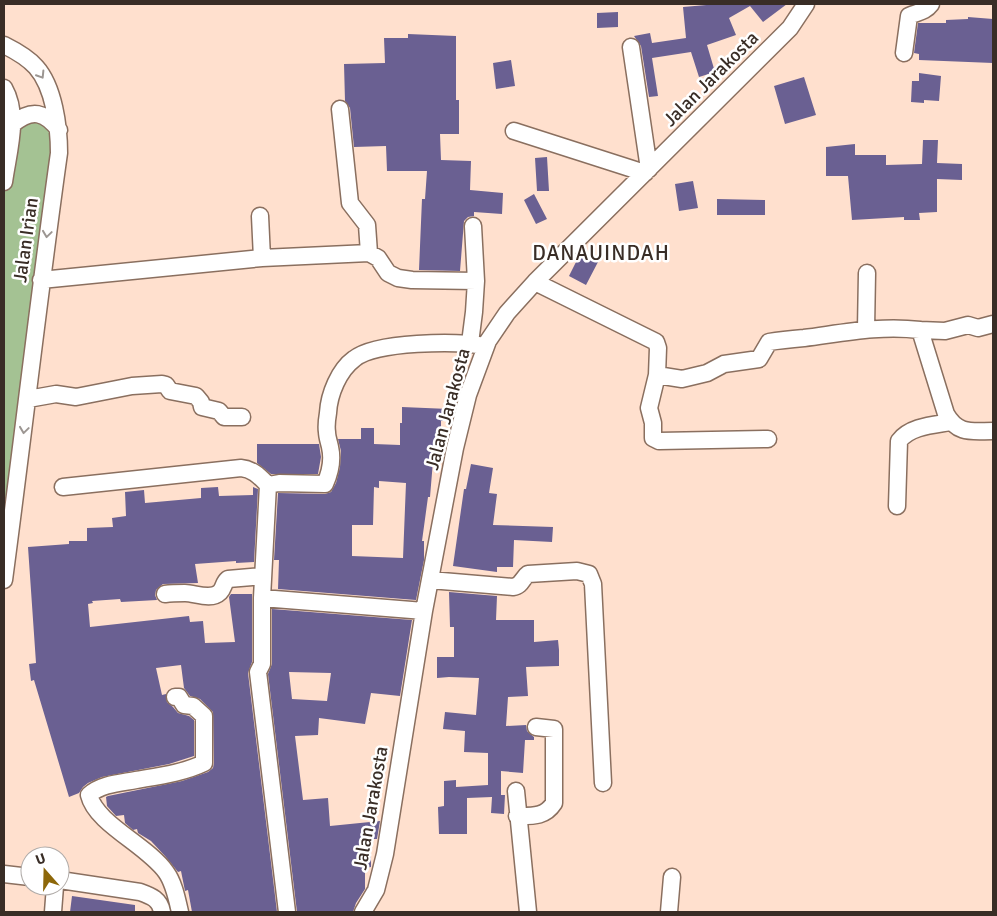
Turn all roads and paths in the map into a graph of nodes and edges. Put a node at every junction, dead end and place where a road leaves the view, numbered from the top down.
1 (806, 4) edge
2 (931, 4) edge
3 (4, 45) edge
4 (631, 47) dead end
5 (904, 53) dead end
6 (4, 88) edge
7 (340, 108) dead end
8 (59, 130) junction
9 (514, 131) dead end
10 (11, 132) junction
11 (647, 171) junction
12 (4, 182) edge
13 (260, 216) dead end
14 (473, 226) dead end
15 (369, 252) junction
16 (262, 258) junction
17 (867, 274) dead end
18 (41, 280) junction
19 (476, 281) junction
20 (535, 282) junction
21 (993, 324) edge
22 (866, 329) junction
23 (920, 330) junction
24 (478, 345) junction
25 (657, 376) junction
26 (28, 399) junction
27 (242, 417) dead end
28 (951, 422) junction
29 (993, 431) edge
30 (768, 439) dead end
31 (268, 485) junction
32 (63, 487) dead end
33 (897, 506) dead end
34 (262, 576) junction
35 (4, 580) edge
36 (430, 580) junction
37 (165, 594) dead end
38 (262, 598) junction
39 (424, 611) junction
40 (175, 697) dead end
41 (536, 727) dead end
42 (603, 783) dead end
43 (516, 791) dead end
44 (517, 816) junction
45 (4, 874) edge
46 (20, 876) edge
47 (672, 877) dead end
48 (70, 882) edge
49 (54, 896) edge
50 (53, 912) edge
51 (162, 912) edge
52 (180, 912) edge
53 (287, 912) edge
54 (363, 912) edge
55 (528, 912) edge
56 (669, 912) edge

1 - 11 street, Jalan Jarakosta
2 - 5 street
3 -> 8 street, Jalan Irian
4 - 11 street
6 - 10 street, Jalan Irian
7 - 15 street
8 - 10 street
8 -> 18 street, Jalan Irian
9 - 11 street
10 - 12 street, Jalan Irian
11 - 20 street, Jalan Jarakosta
13 - 16 street
14 - 19 street
15 - 16 street
15 - 19 street
16 - 18 street
17 - 22 street
18 - 26 street, Jalan Irian
19 - 24 street
20 - 24 street, Jalan Jarakosta
20 - 25 street
21 - 23 street
22 - 23 street
22 - 25 street
23 - 28 street
24 - 31 street
24 - 36 street, Jalan Jarakosta
25 - 30 street
26 - 27 street
26 -> 35 street, Jalan Irian
28 - 29 street
28 - 33 street
31 - 32 street
31 - 34 street
34 - 37 street
34 - 38 street
36 - 39 street, Jalan Jarakosta
36 - 42 street
38 - 39 street
38 - 53 street
39 - 54 street, Jalan Jarakosta
40 - 52 street
41 - 44 street
43 - 44 street
44 - 55 street
45 - 46 street
47 - 56 street
48 - 51 street
49 - 50 street

